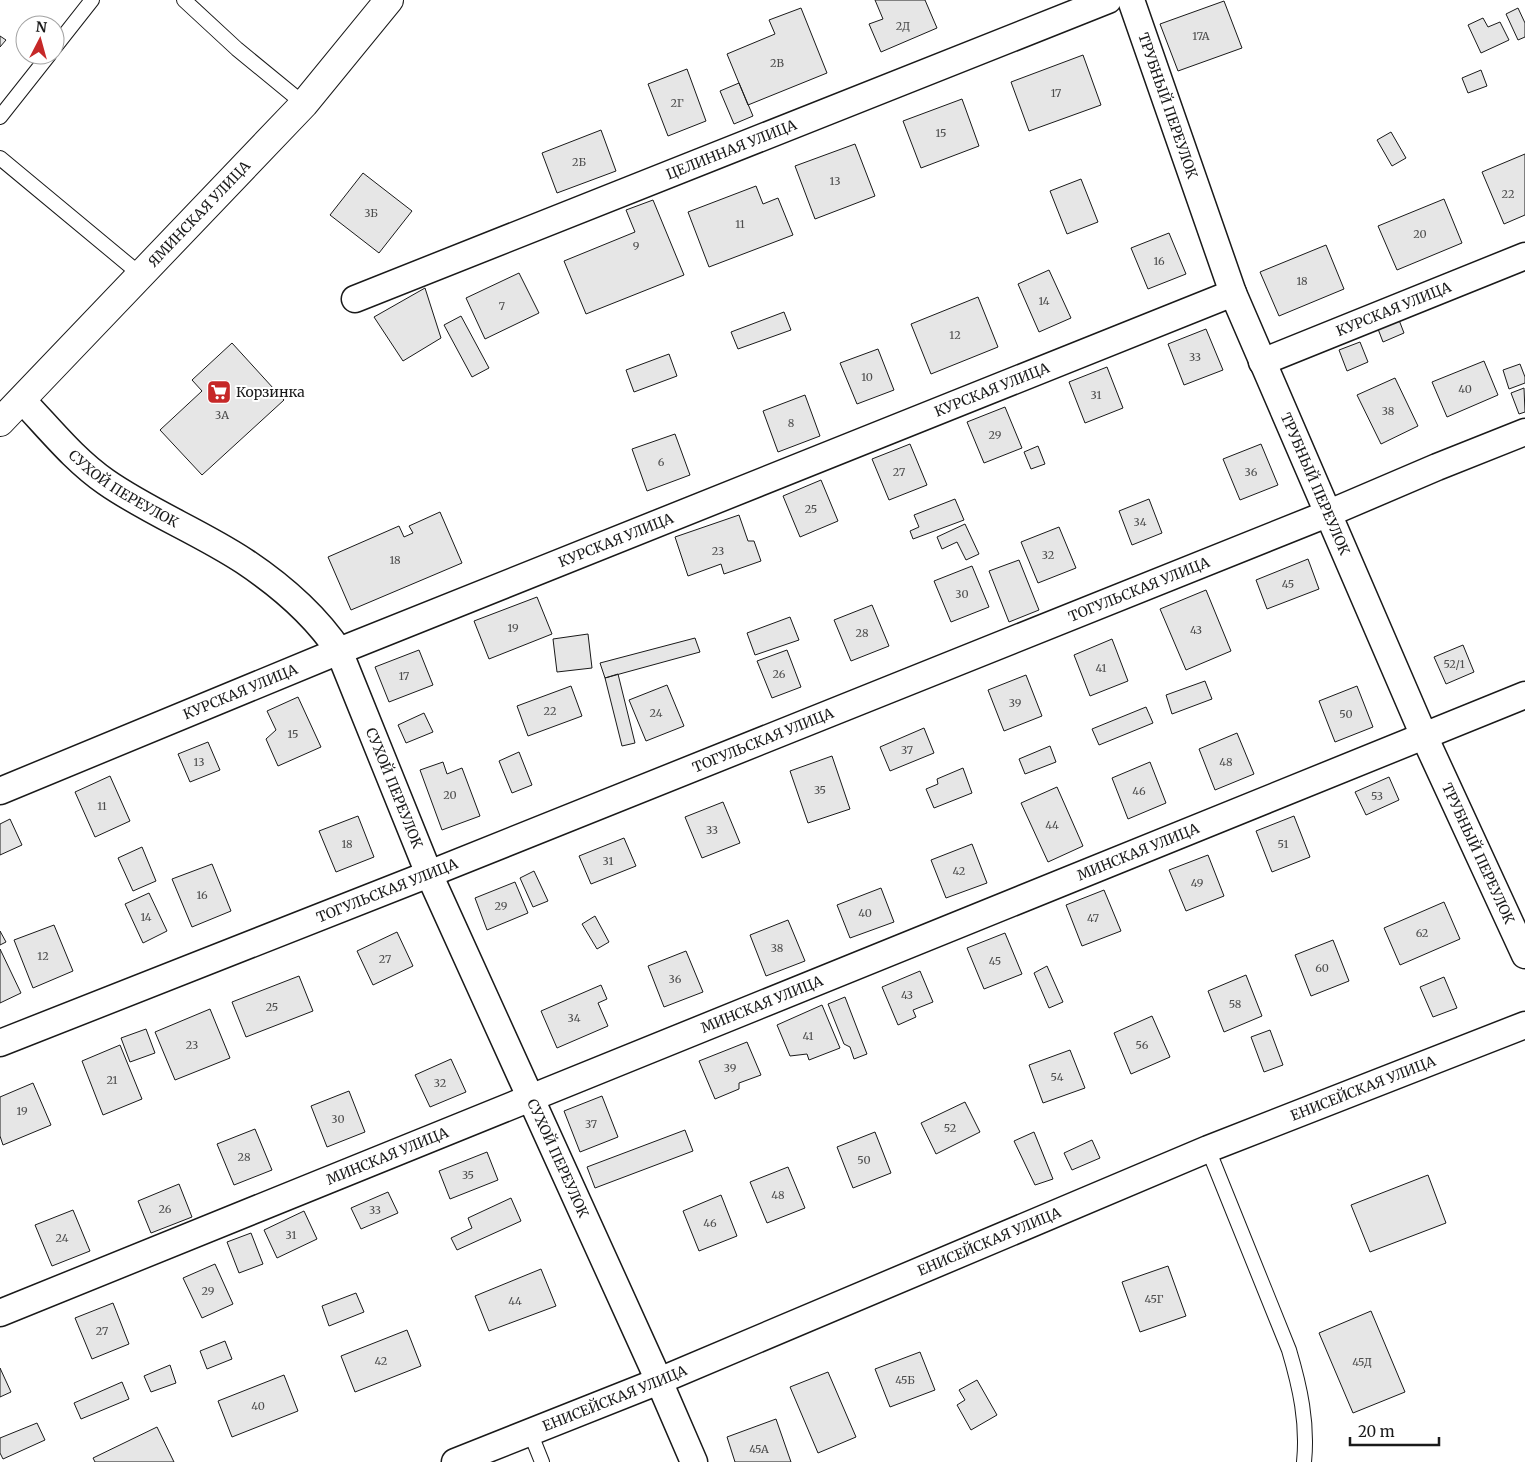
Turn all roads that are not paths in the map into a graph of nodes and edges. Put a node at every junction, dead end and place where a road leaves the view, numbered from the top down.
1 (92, 0) edge
2 (184, 0) edge
3 (389, 0) edge
4 (1108, 0) edge
5 (1131, 0) edge
6 (65, 34) edge
7 (41, 65) edge
8 (304, 104) junction
9 (0, 117) edge
10 (0, 158) edge
11 (1525, 256) edge
12 (141, 275) junction
13 (1233, 293) junction
14 (355, 299) dead end
15 (1262, 362) junction
16 (22, 400) junction
17 (0, 422) edge
18 (1525, 432) edge
19 (1327, 514) junction
20 (339, 651) junction
21 (1525, 695) edge
22 (1424, 736) junction
23 (0, 791) edge
24 (429, 874) junction
25 (1525, 955) edge
26 (1525, 1025) edge
27 (0, 1042) edge
28 (531, 1098) junction
29 (1208, 1149) junction
30 (0, 1313) edge
31 (659, 1381) junction
32 (530, 1432) junction
33 (455, 1462) edge
34 (542, 1462) edge
35 (694, 1462) edge
36 (1304, 1462) edge

1 - 6 lane
2 - 8 lane
3 - 8 main road, ЯМИНСКАЯ УЛИЦА
4 - 14 street, ЦЕЛИННАЯ УЛИЦА
5 - 13 street, ТРУБНЫЙ ПЕРЕУЛОК
7 - 9 lane
8 - 12 main road, ЯМИНСКАЯ УЛИЦА
10 - 12 lane
11 - 15 street, КУРСКАЯ УЛИЦА
12 - 16 main road, ЯМИНСКАЯ УЛИЦА
13 - 15 street, ТРУБНЫЙ ПЕРЕУЛОК
13 - 20 street, КУРСКАЯ УЛИЦА
15 - 19 street, ТРУБНЫЙ ПЕРЕУЛОК
16 - 17 main road, ЯМИНСКАЯ УЛИЦА
16 - 20 street, СУХОЙ ПЕРЕУЛОК
18 - 19 street, ТОГУЛЬСКАЯ УЛИЦА
19 - 22 street, ТРУБНЫЙ ПЕРЕУЛОК
19 - 24 street, ТОГУЛЬСКАЯ УЛИЦА
20 - 23 street, КУРСКАЯ УЛИЦА
20 - 24 street, СУХОЙ ПЕРЕУЛОК
21 - 22 street, МИНСКАЯ УЛИЦА
22 - 25 street, ТРУБНЫЙ ПЕРЕУЛОК
22 - 28 street, МИНСКАЯ УЛИЦА
24 - 27 street, ТОГУЛЬСКАЯ УЛИЦА
24 - 28 street, СУХОЙ ПЕРЕУЛОК
26 - 29 street, ЕНИСЕЙСКАЯ УЛИЦА
28 - 30 street, МИНСКАЯ УЛИЦА
28 - 31 street, СУХОЙ ПЕРЕУЛОК
29 - 31 street, ЕНИСЕЙСКАЯ УЛИЦА
29 - 36 lane
31 - 32 street, ЕНИСЕЙСКАЯ УЛИЦА
31 - 35 street, СУХОЙ ПЕРЕУЛОК
32 - 33 street, ЕНИСЕЙСКАЯ УЛИЦА
32 - 34 lane

